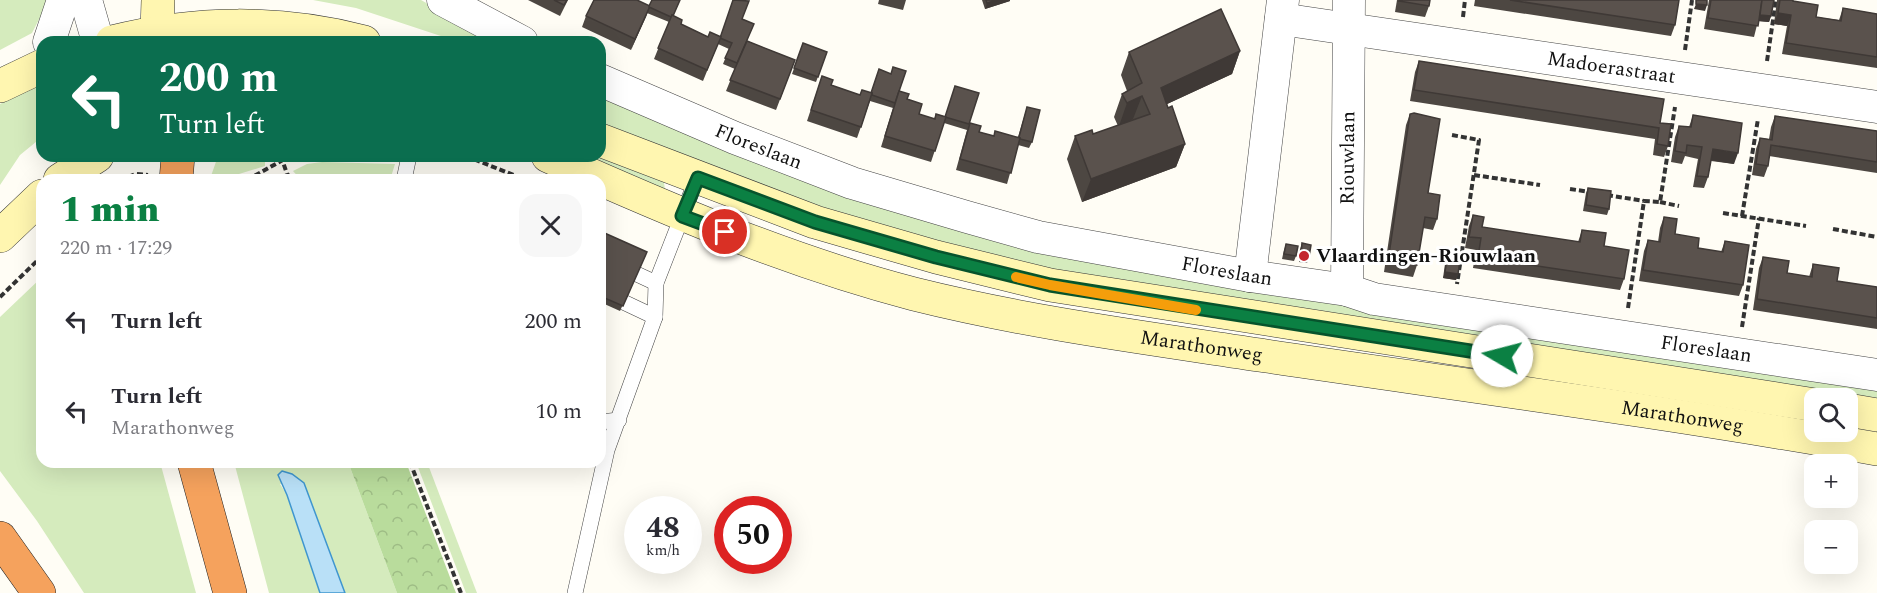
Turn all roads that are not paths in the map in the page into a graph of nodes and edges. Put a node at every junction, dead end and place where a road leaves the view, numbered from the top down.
1 (63, 0) edge
2 (86, 0) edge
3 (158, 0) edge
4 (443, 0) edge
5 (1282, 10) edge
6 (1348, 14) edge
7 (194, 23) edge
8 (51, 36) edge
9 (96, 36) edge
10 (159, 36) edge
11 (162, 36) edge
12 (330, 36) edge
13 (511, 36) edge
14 (36, 63) edge
15 (606, 83) edge
16 (0, 86) edge
17 (1877, 107) edge
18 (606, 142) edge
19 (84, 162) edge
20 (561, 162) edge
21 (67, 170) edge
22 (588, 174) edge
23 (698, 178) junction
24 (606, 182) edge
25 (36, 202) edge
26 (682, 216) junction
27 (0, 236) edge
28 (606, 260) edge
29 (1250, 276) junction
30 (656, 283) junction
31 (1347, 290) junction
32 (606, 294) edge
33 (655, 317) junction
34 (1877, 375) edge
35 (1804, 403) edge
36 (1858, 412) edge
37 (1877, 415) edge
38 (619, 420) junction
39 (606, 421) edge
40 (1877, 449) edge
41 (606, 454) edge
42 (196, 468) edge
43 (603, 468) edge
44 (0, 538) edge
45 (39, 593) edge
46 (230, 593) edge
47 (575, 593) edge

1 - 8 street
2 - 9 street
3 - 10 main road
4 - 13 street
5 - 6 street
5 - 29 street
6 - 17 street, Madoerastraat
6 - 31 street, Riouwlaan
7 - 11 main road
7 - 12 main road
14 - 16 main road
15 - 29 street, Floreslaan
18 - 23 main road, Marathonweg
19 - 21 main road
20 - 22 main road, Marathonweg
23 - 26 lane
23 - 35 main road, Marathonweg
24 - 26 main road, Marathonweg
25 - 27 main road
26 - 30 lane
26 - 40 main road, Marathonweg
28 - 30 lane
29 - 31 street, Floreslaan
30 - 33 lane
31 - 34 street, Floreslaan
32 - 33 lane
33 - 38 lane
36 - 37 main road
38 - 39 lane
38 - 41 lane
42 - 46 highway
43 - 47 lane
44 - 45 highway

